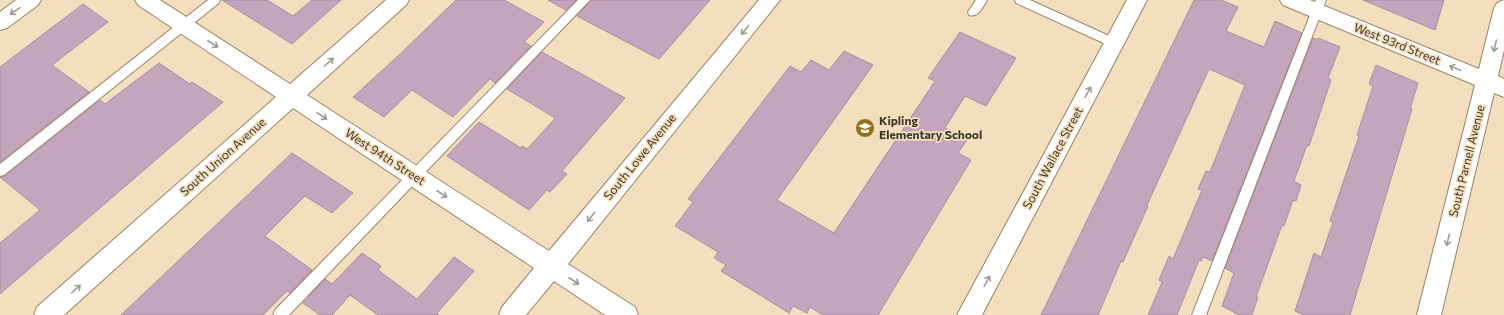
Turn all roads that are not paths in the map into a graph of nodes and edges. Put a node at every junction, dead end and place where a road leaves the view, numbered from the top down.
1 (31, 0) edge
2 (145, 0) edge
3 (215, 0) edge
4 (399, 0) edge
5 (585, 0) edge
6 (770, 0) edge
7 (982, 0) edge
8 (1020, 0) edge
9 (1136, 0) edge
10 (1290, 0) edge
11 (1319, 6) edge
12 (1504, 8) edge
13 (973, 12) dead end
14 (0, 22) edge
15 (184, 25) junction
16 (1114, 42) junction
17 (1495, 85) edge
18 (292, 96) junction
19 (0, 171) edge
20 (415, 176) junction
21 (551, 266) junction
22 (46, 315) edge
23 (280, 315) edge
24 (511, 315) edge
25 (626, 315) edge
26 (969, 315) edge
27 (1199, 315) edge
28 (1429, 315) edge

1 -> 14 street
2 - 15 street, West 94th Street
3 - 15 lane
18 -> 4 street, South Union Avenue
5 - 20 lane
6 -> 21 street, South Lowe Avenue
7 - 13 lane
8 - 16 lane
9 - 16 street, South Wallace Street
10 - 11 street, West 93rd Street
17 -> 11 street, West 93rd Street
11 - 27 lane
12 -> 17 street, South Parnell Avenue
15 -> 18 street, West 94th Street
15 - 19 lane
26 -> 16 street, South Wallace Street
17 -> 28 street, South Parnell Avenue
18 -> 20 street, West 94th Street
22 -> 18 street, South Union Avenue
20 -> 21 street, West 94th Street
20 - 23 lane
21 - 24 street, South Lowe Avenue
21 -> 25 street, West 94th Street

